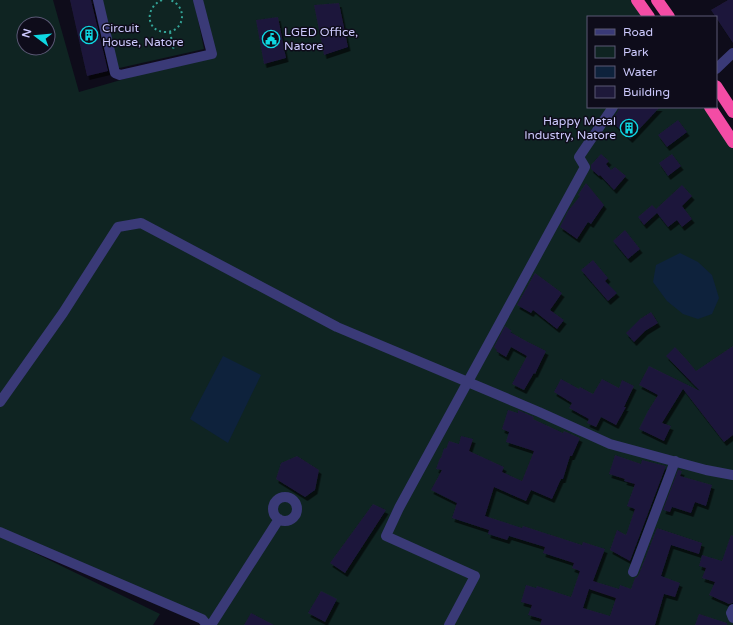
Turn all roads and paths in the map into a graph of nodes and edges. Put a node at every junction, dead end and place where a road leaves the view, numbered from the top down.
1 (98, 0) edge
2 (161, 0) edge
3 (170, 0) edge
4 (198, 0) edge
5 (637, 0) edge
6 (658, 0) edge
7 (648, 16) edge
8 (668, 16) edge
9 (170, 32) junction
10 (733, 52) edge
11 (176, 62) junction
12 (717, 67) edge
13 (717, 88) edge
14 (613, 108) edge
15 (711, 108) edge
16 (733, 112) edge
17 (733, 142) edge
18 (468, 382) junction
19 (0, 402) edge
20 (675, 461) junction
21 (733, 475) edge
22 (279, 519) dead end
23 (0, 532) edge
24 (633, 572) dead end
25 (733, 609) edge
26 (733, 618) edge
27 (207, 625) edge
28 (211, 625) edge
29 (449, 625) edge

1 - 11 street
2 - 9 path
3 - 9 path
4 - 11 street
5 - 7 highway
6 - 8 highway
9 - 11 path
10 - 12 street
13 - 16 highway
14 - 18 street
15 - 17 highway
18 - 19 street
18 - 20 street
18 - 29 street
20 - 21 street
20 - 24 street
22 - 28 street
23 - 27 street
25 - 26 street

